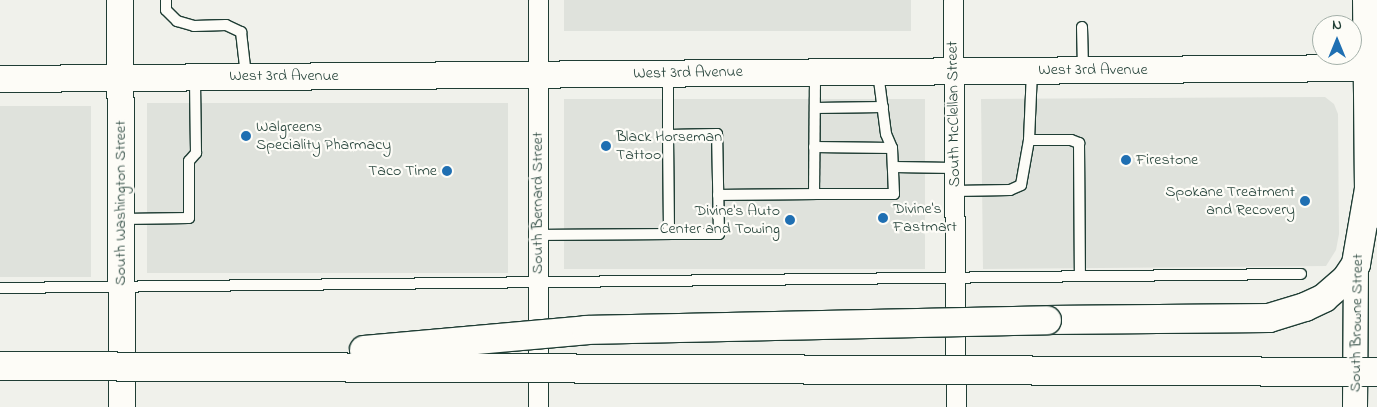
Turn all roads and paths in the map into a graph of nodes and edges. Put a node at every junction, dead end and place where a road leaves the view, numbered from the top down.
1 (120, 0) edge
2 (166, 0) edge
3 (538, 0) edge
4 (952, 0) edge
5 (1367, 0) edge
6 (1082, 27) dead end
7 (1372, 68) edge
8 (1032, 70) junction
9 (1083, 70) junction
10 (878, 71) junction
11 (953, 71) junction
12 (815, 72) junction
13 (668, 73) junction
14 (538, 74) junction
15 (195, 77) junction
16 (246, 77) junction
17 (121, 78) junction
18 (0, 79) edge
19 (883, 107) junction
20 (814, 108) junction
21 (668, 135) junction
22 (1029, 140) junction
23 (814, 147) junction
24 (892, 148) junction
25 (894, 167) junction
26 (954, 168) junction
27 (1369, 189) junction
28 (954, 191) junction
29 (814, 194) junction
30 (718, 195) junction
31 (1377, 214) edge
32 (121, 219) junction
33 (669, 234) junction
34 (537, 235) junction
35 (1356, 264) junction
36 (1301, 274) dead end
37 (1080, 276) junction
38 (955, 277) junction
39 (538, 280) junction
40 (121, 285) junction
41 (0, 288) edge
42 (194, 365) junction
43 (0, 366) edge
44 (1377, 372) edge
45 (122, 407) edge
46 (538, 407) edge
47 (956, 407) edge
48 (1355, 407) edge

1 - 17 main road, South Washington Street
2 - 16 lane
3 - 14 street, South Bernard Street
4 - 11 street, South McClellan Street
5 - 7 main road, South Browne Street
6 - 9 lane
7 - 9 main road, West 3rd Avenue
7 - 27 main road, South Browne Street
8 - 9 main road, West 3rd Avenue
8 - 11 main road, West 3rd Avenue
8 - 22 lane
10 - 11 main road, West 3rd Avenue
10 - 12 main road, West 3rd Avenue
10 - 19 lane
11 - 26 street, South McClellan Street
12 - 13 main road, West 3rd Avenue
12 - 20 lane
13 - 14 main road, West 3rd Avenue
13 - 21 lane
14 - 16 main road, West 3rd Avenue
14 - 34 street, South Bernard Street
15 - 16 main road, West 3rd Avenue
15 - 17 main road, West 3rd Avenue
15 - 32 lane
17 - 18 main road, West 3rd Avenue
17 - 32 main road, South Washington Street
19 - 20 lane
19 - 24 lane
20 - 23 lane
21 - 30 lane
21 - 33 lane
22 - 28 lane
22 - 37 lane
23 - 24 lane
23 - 29 lane
24 - 25 lane
25 - 26 lane
25 - 29 lane
26 - 28 street, South McClellan Street
27 - 31 main road
27 - 35 main road, South Browne Street
28 - 38 street, South McClellan Street
29 - 30 lane
30 - 33 lane
32 - 40 main road, South Washington Street
33 - 34 lane
34 - 39 street, South Bernard Street
35 - 42 main road, bridge
35 - 48 street, South Browne Street
36 - 37 lane
37 - 38 lane
38 - 39 lane
38 - 47 street, South McClellan Street
39 - 40 lane
39 - 46 street, South Bernard Street
40 - 41 lane
40 - 45 main road, South Washington Street
42 - 43 main road, bridge
42 - 44 main road, bridge

